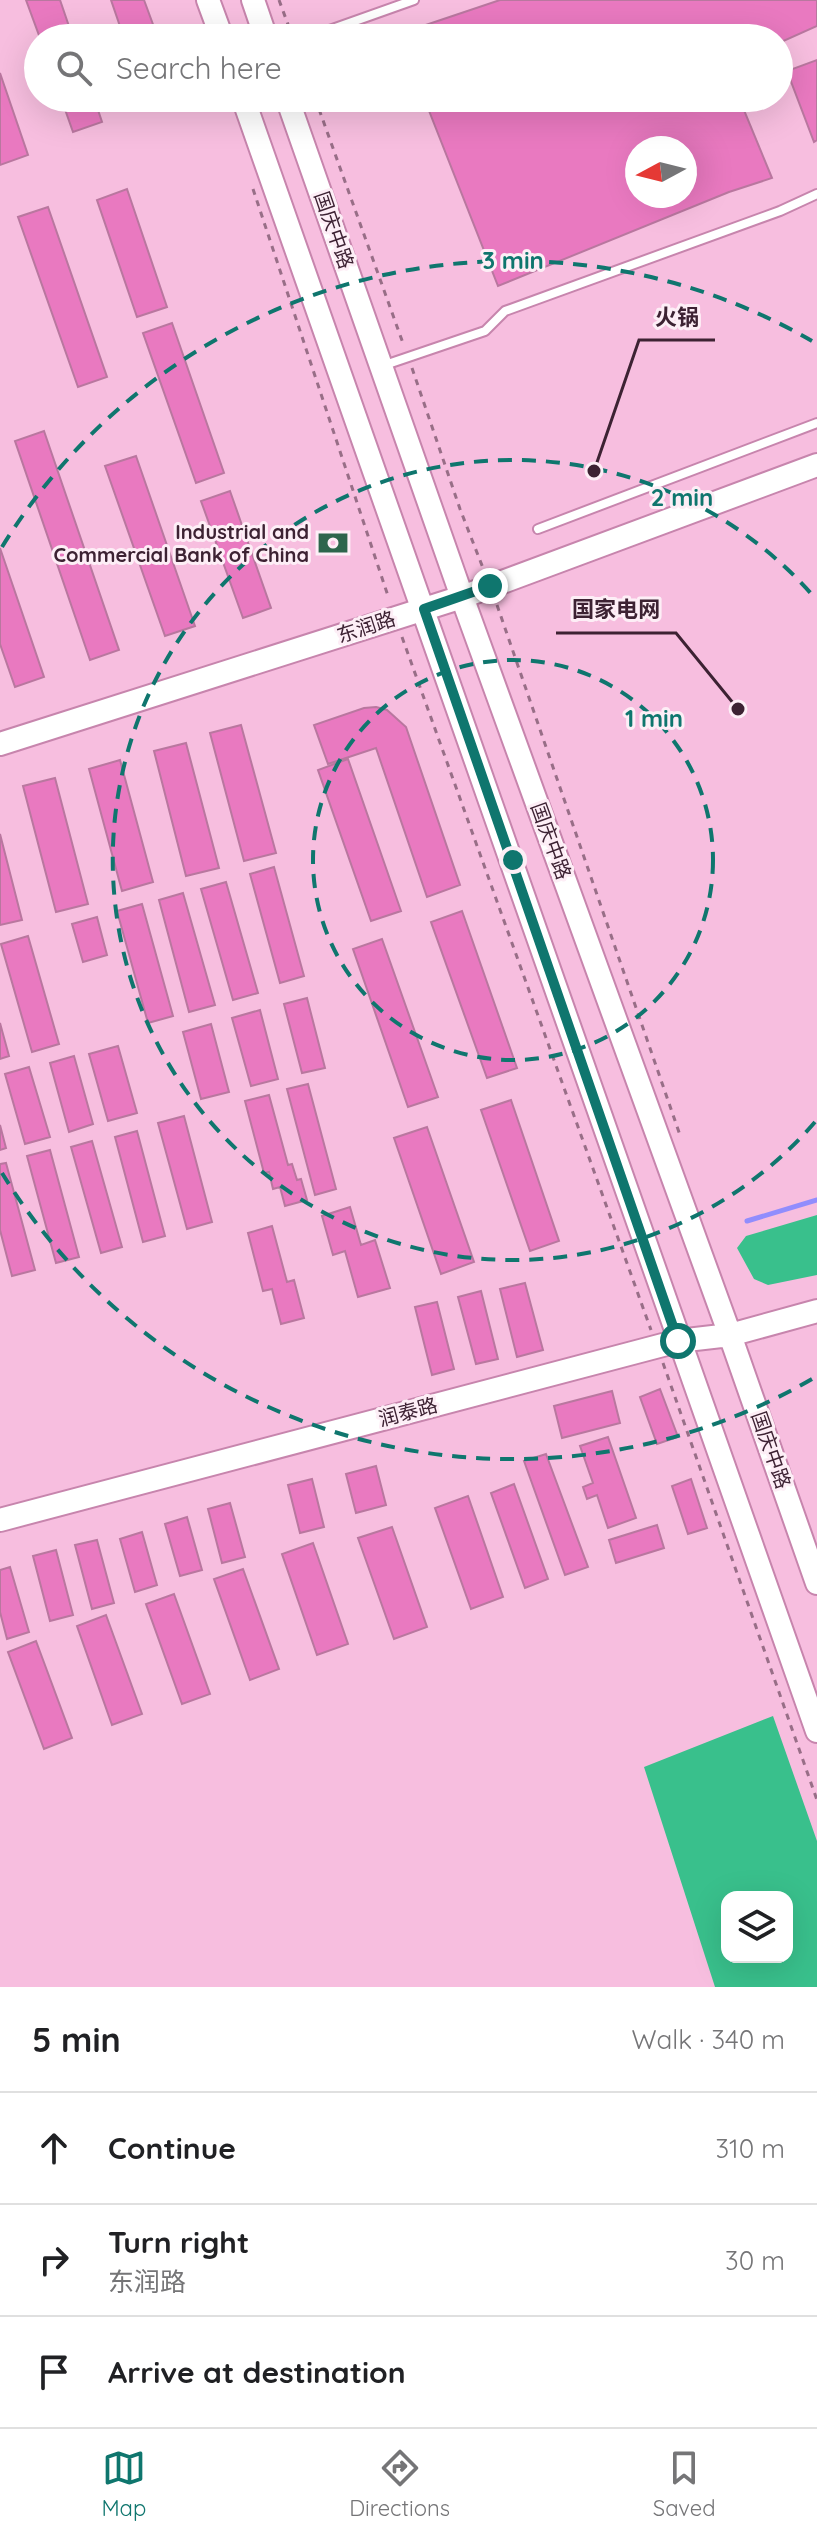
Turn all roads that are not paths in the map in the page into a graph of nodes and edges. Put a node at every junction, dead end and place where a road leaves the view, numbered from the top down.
1 (208, 0) edge
2 (253, 0) edge
3 (414, 0) edge
4 (217, 24) edge
5 (261, 24) edge
6 (346, 24) edge
7 (248, 112) edge
8 (292, 112) edge
9 (817, 194) edge
10 (381, 366) junction
11 (817, 423) edge
12 (817, 465) edge
13 (538, 529) dead end
14 (462, 597) junction
15 (424, 609) junction
16 (0, 744) edge
17 (817, 1311) edge
18 (730, 1335) junction
19 (668, 1344) junction
20 (0, 1520) edge
21 (817, 1583) edge
22 (817, 1731) edge

1 - 4 main road
2 - 5 main road
3 - 6 lane
7 - 15 main road
8 - 10 main road, 国庆中路
9 - 10 lane
10 - 14 main road, 国庆中路
11 - 13 lane
12 - 14 main road, 东润路
14 - 15 main road, 东润路
14 - 18 main road, 国庆中路
15 - 16 main road, 东润路
15 - 19 main road
17 - 18 main road, 润泰路
18 - 19 main road, 润泰路
18 - 21 main road, 国庆中路
19 - 20 main road, 润泰路
19 - 22 main road

